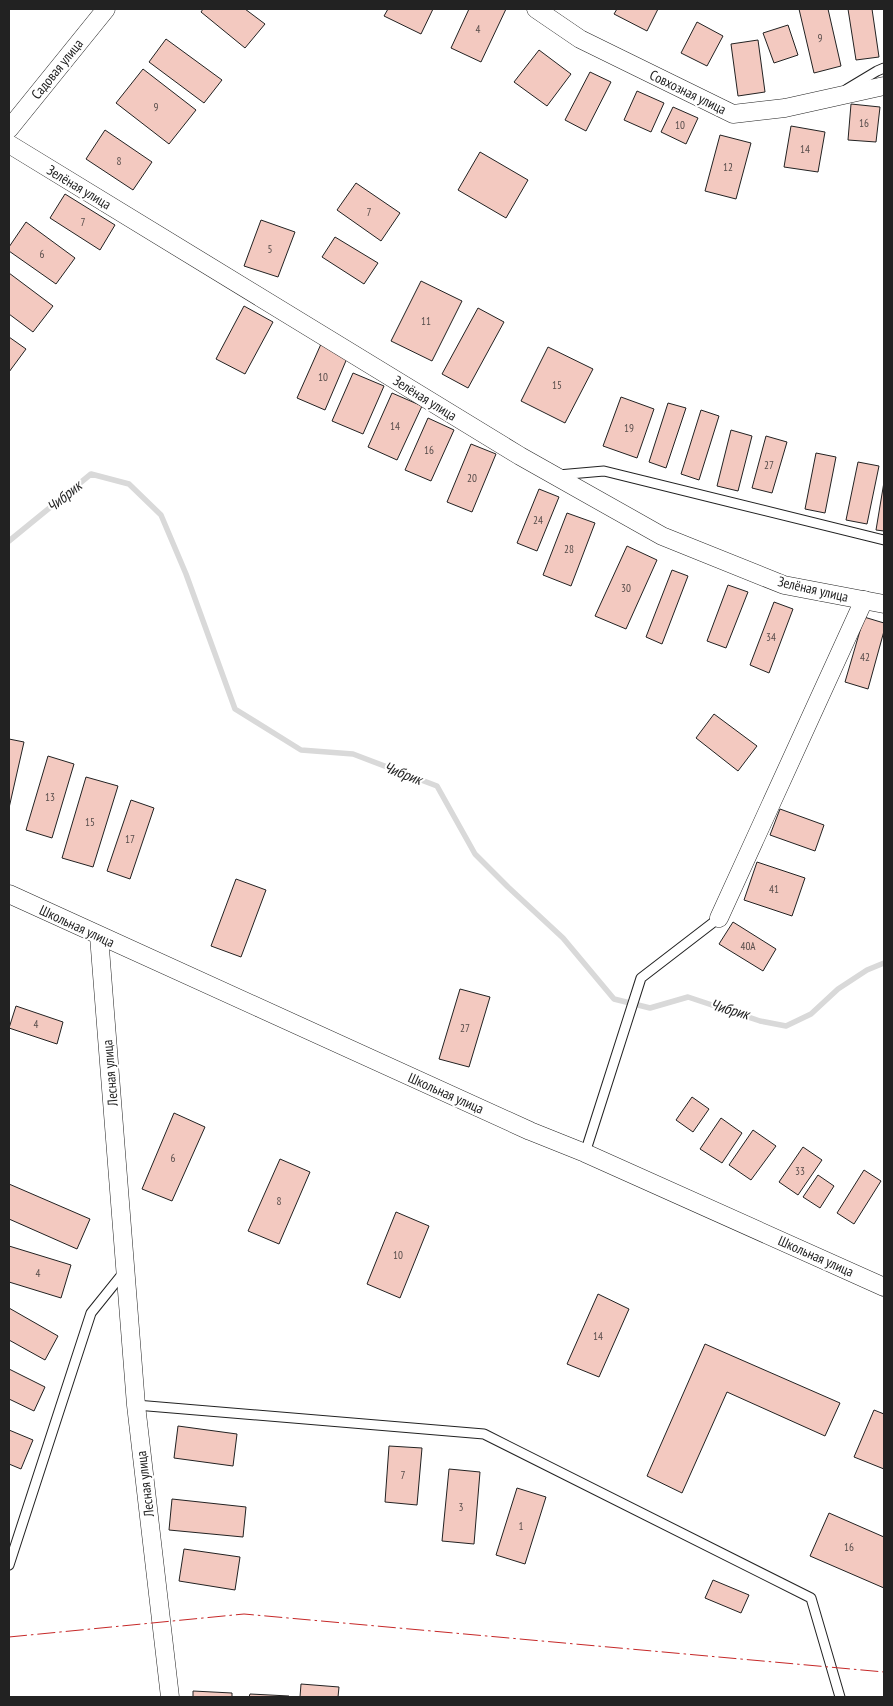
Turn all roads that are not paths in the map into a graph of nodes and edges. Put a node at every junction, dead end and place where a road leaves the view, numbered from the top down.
1 (106, 9) edge
2 (536, 9) edge
3 (884, 68) edge
4 (884, 86) edge
5 (834, 97) junction
6 (9, 129) edge
7 (9, 144) edge
8 (554, 475) junction
9 (884, 540) edge
10 (864, 600) junction
11 (884, 604) edge
12 (9, 894) edge
13 (719, 918) joint
14 (99, 936) junction
15 (585, 1153) junction
16 (126, 1270) junction
17 (884, 1287) edge
18 (136, 1405) junction
19 (9, 1565) edge
20 (170, 1697) edge
21 (840, 1697) edge

1 - 6 street, Садовая улица
2 - 5 street, Совхозная улица
3 - 5 lane
4 - 5 street, Совхозная улица
7 - 8 street, Зелёная улица
8 - 9 lane
8 - 10 street, Зелёная улица
10 - 11 street, Зелёная улица
10 - 13 street, Зелёная улица
12 - 14 street, Школьная улица
13 - 15 lane
14 - 15 street, Школьная улица
14 - 16 street, Лесная улица
15 - 17 street, Школьная улица
16 - 18 street, Лесная улица
16 - 19 lane
18 - 20 street, Лесная улица
18 - 21 lane

